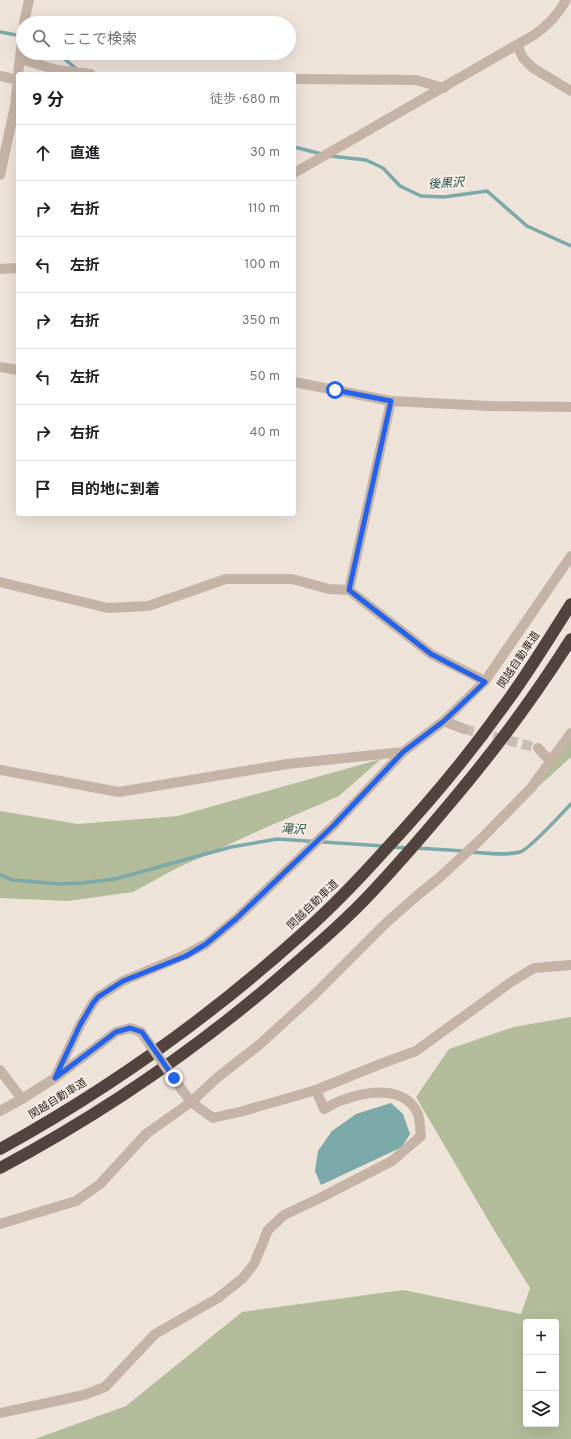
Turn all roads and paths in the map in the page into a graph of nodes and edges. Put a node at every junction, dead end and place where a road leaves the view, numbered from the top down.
1 (29, 0) edge
2 (566, 0) edge
3 (26, 16) edge
4 (517, 45) junction
5 (20, 60) edge
6 (23, 60) edge
7 (18, 72) edge
8 (72, 72) edge
9 (0, 76) edge
10 (16, 79) edge
11 (296, 79) edge
12 (444, 88) junction
13 (571, 91) edge
14 (16, 97) edge
15 (296, 172) edge
16 (0, 175) edge
17 (16, 268) edge
18 (0, 269) edge
19 (0, 367) edge
20 (16, 370) edge
21 (296, 382) edge
22 (391, 401) junction
23 (571, 407) edge
24 (571, 556) edge
25 (0, 582) edge
26 (349, 590) junction
27 (571, 604) edge
28 (571, 639) edge
29 (485, 682) junction
30 (444, 721) junction
31 (464, 729) tunnel mouth
32 (571, 733) edge
33 (538, 748) tunnel mouth
34 (403, 752) junction
35 (550, 761) junction
36 (0, 770) edge
37 (571, 965) edge
38 (0, 1070) edge
39 (55, 1078) junction
40 (316, 1090) junction
41 (22, 1099) junction
42 (191, 1102) junction
43 (0, 1111) edge
44 (0, 1149) edge
45 (0, 1168) edge
46 (0, 1224) edge
47 (0, 1413) edge

1 - 3 street
2 - 4 street
4 - 12 street
4 - 13 street
5 - 7 street
6 - 8 street
9 - 10 street
11 - 12 street
12 - 15 street
14 - 16 street
17 - 18 street
19 - 20 street
21 - 22 street
22 - 23 street
22 - 26 street
24 - 29 street
25 - 26 street
26 - 29 street
27 - 44 highway, 関越自動車道
28 - 45 highway
29 - 30 street
30 - 31 street
30 - 34 street
32 - 35 street
33 - 35 street
34 - 36 street
34 - 39 street
35 - 42 street
37 - 40 street
38 - 41 street
39 - 41 street
39 - 42 street, bridge
40 - 42 street
40 - 47 street
41 - 43 street
42 - 46 street

